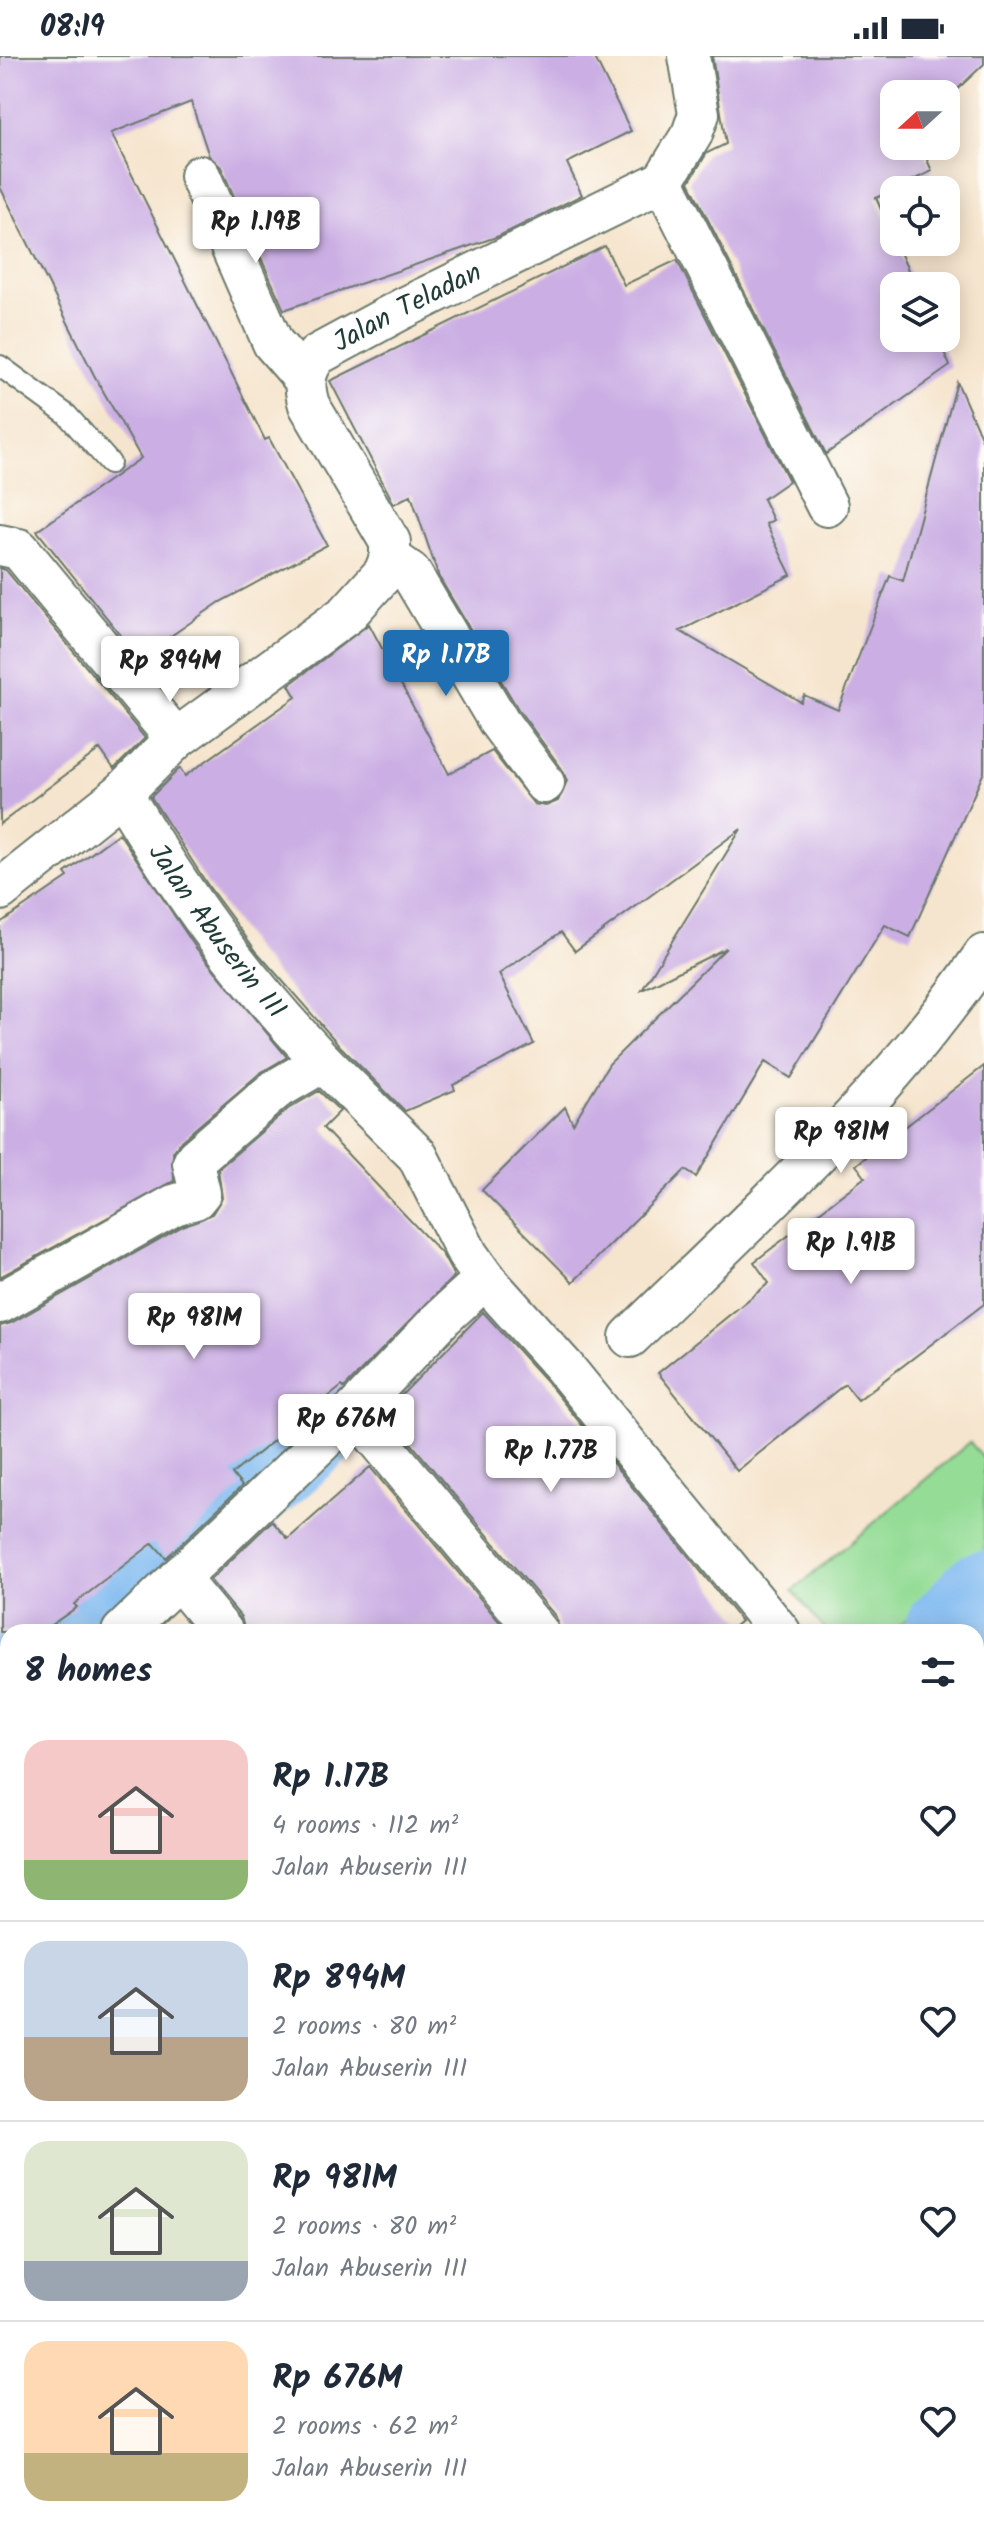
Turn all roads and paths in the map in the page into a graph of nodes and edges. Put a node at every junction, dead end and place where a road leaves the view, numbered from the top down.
1 (689, 56) edge
2 (200, 176) dead end
3 (663, 181) junction
4 (0, 366) edge
5 (305, 380) junction
6 (110, 463) dead end
7 (827, 506) dead end
8 (0, 545) edge
9 (390, 558) junction
10 (176, 739) junction
11 (544, 783) dead end
12 (122, 793) junction
13 (0, 890) edge
14 (984, 955) edge
15 (323, 1062) junction
16 (478, 1268) junction
17 (0, 1303) edge
18 (630, 1337) dead end
19 (354, 1411) junction
20 (178, 1578) junction
21 (130, 1624) edge
22 (216, 1624) edge
23 (531, 1624) edge
24 (773, 1624) edge

1 - 3 street
2 - 5 street
3 - 5 street, Jalan Teladan
3 - 7 street
4 - 6 lane
5 - 9 street
8 - 10 street
9 - 10 street
9 - 11 street
10 - 12 street
12 - 13 street
12 - 15 street, Jalan Abuserin III
14 - 18 street
15 - 16 street, Jalan Abuserin III
15 - 17 street
16 - 19 street
16 - 24 street, Jalan Abuserin III
19 - 20 street
19 - 23 street
20 - 21 street
20 - 22 street

